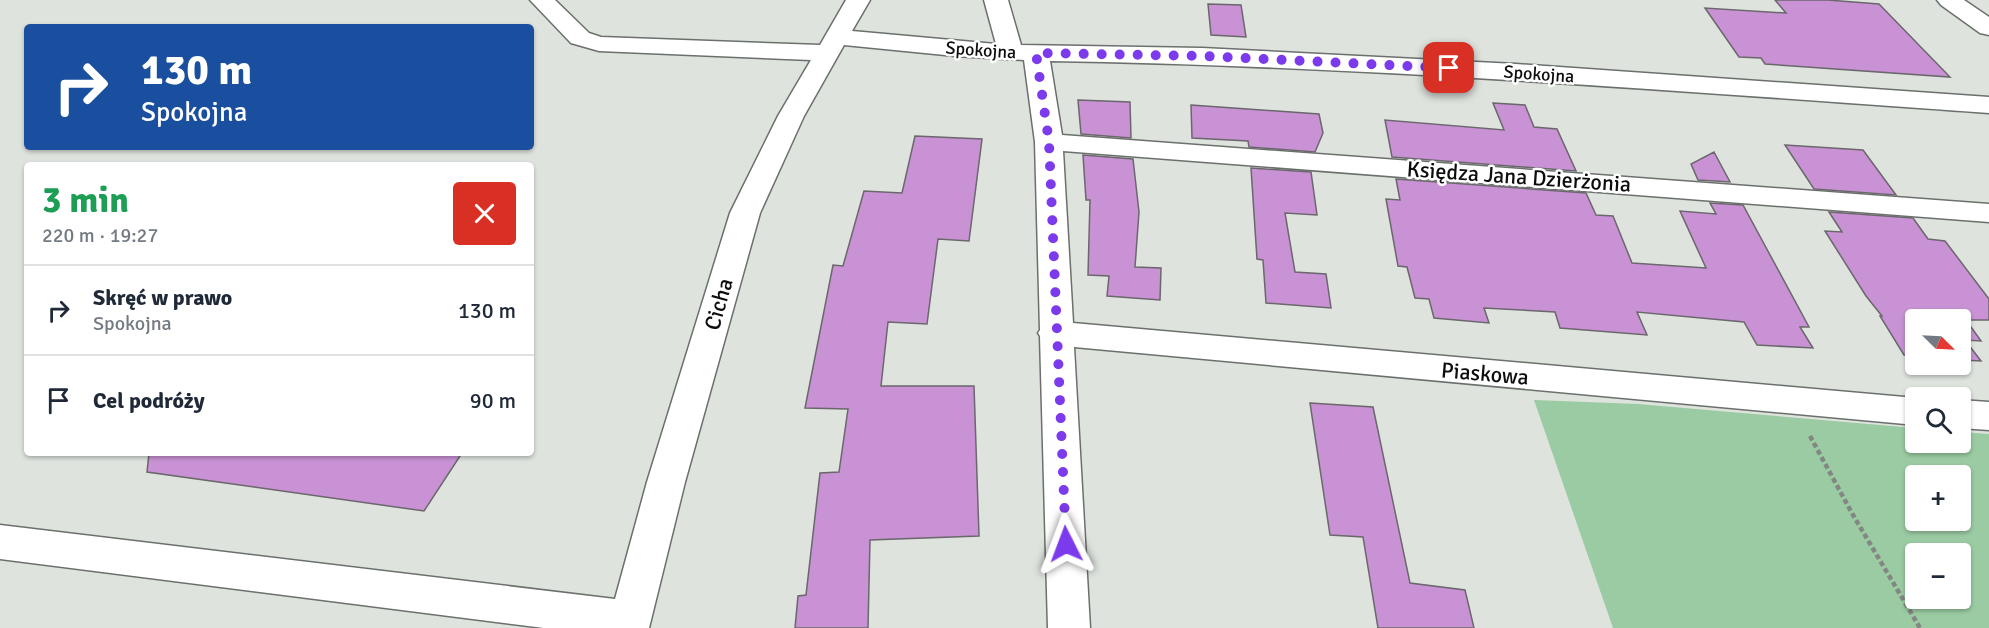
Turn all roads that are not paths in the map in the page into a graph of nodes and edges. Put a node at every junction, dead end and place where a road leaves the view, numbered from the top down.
1 (542, 0) edge
2 (858, 0) edge
3 (996, 0) edge
4 (1949, 0) edge
5 (1989, 28) edge
6 (832, 45) junction
7 (1023, 53) junction
8 (1989, 105) edge
9 (1049, 142) junction
10 (1989, 213) edge
11 (1055, 333) junction
12 (1905, 410) edge
13 (1971, 415) edge
14 (1989, 416) edge
15 (0, 542) edge
16 (629, 624) edge
17 (1069, 628) edge

1 - 6 street, Spokojna
2 - 6 street, Cicha
3 - 7 street
4 - 5 street
6 - 7 street, Spokojna
6 - 16 street, Cicha
7 - 8 street, Spokojna
7 - 9 street
9 - 10 street, Księdza Jana Dzierżonia
9 - 11 street
11 - 12 street, Piaskowa
11 - 17 street
13 - 14 street
15 - 16 street

